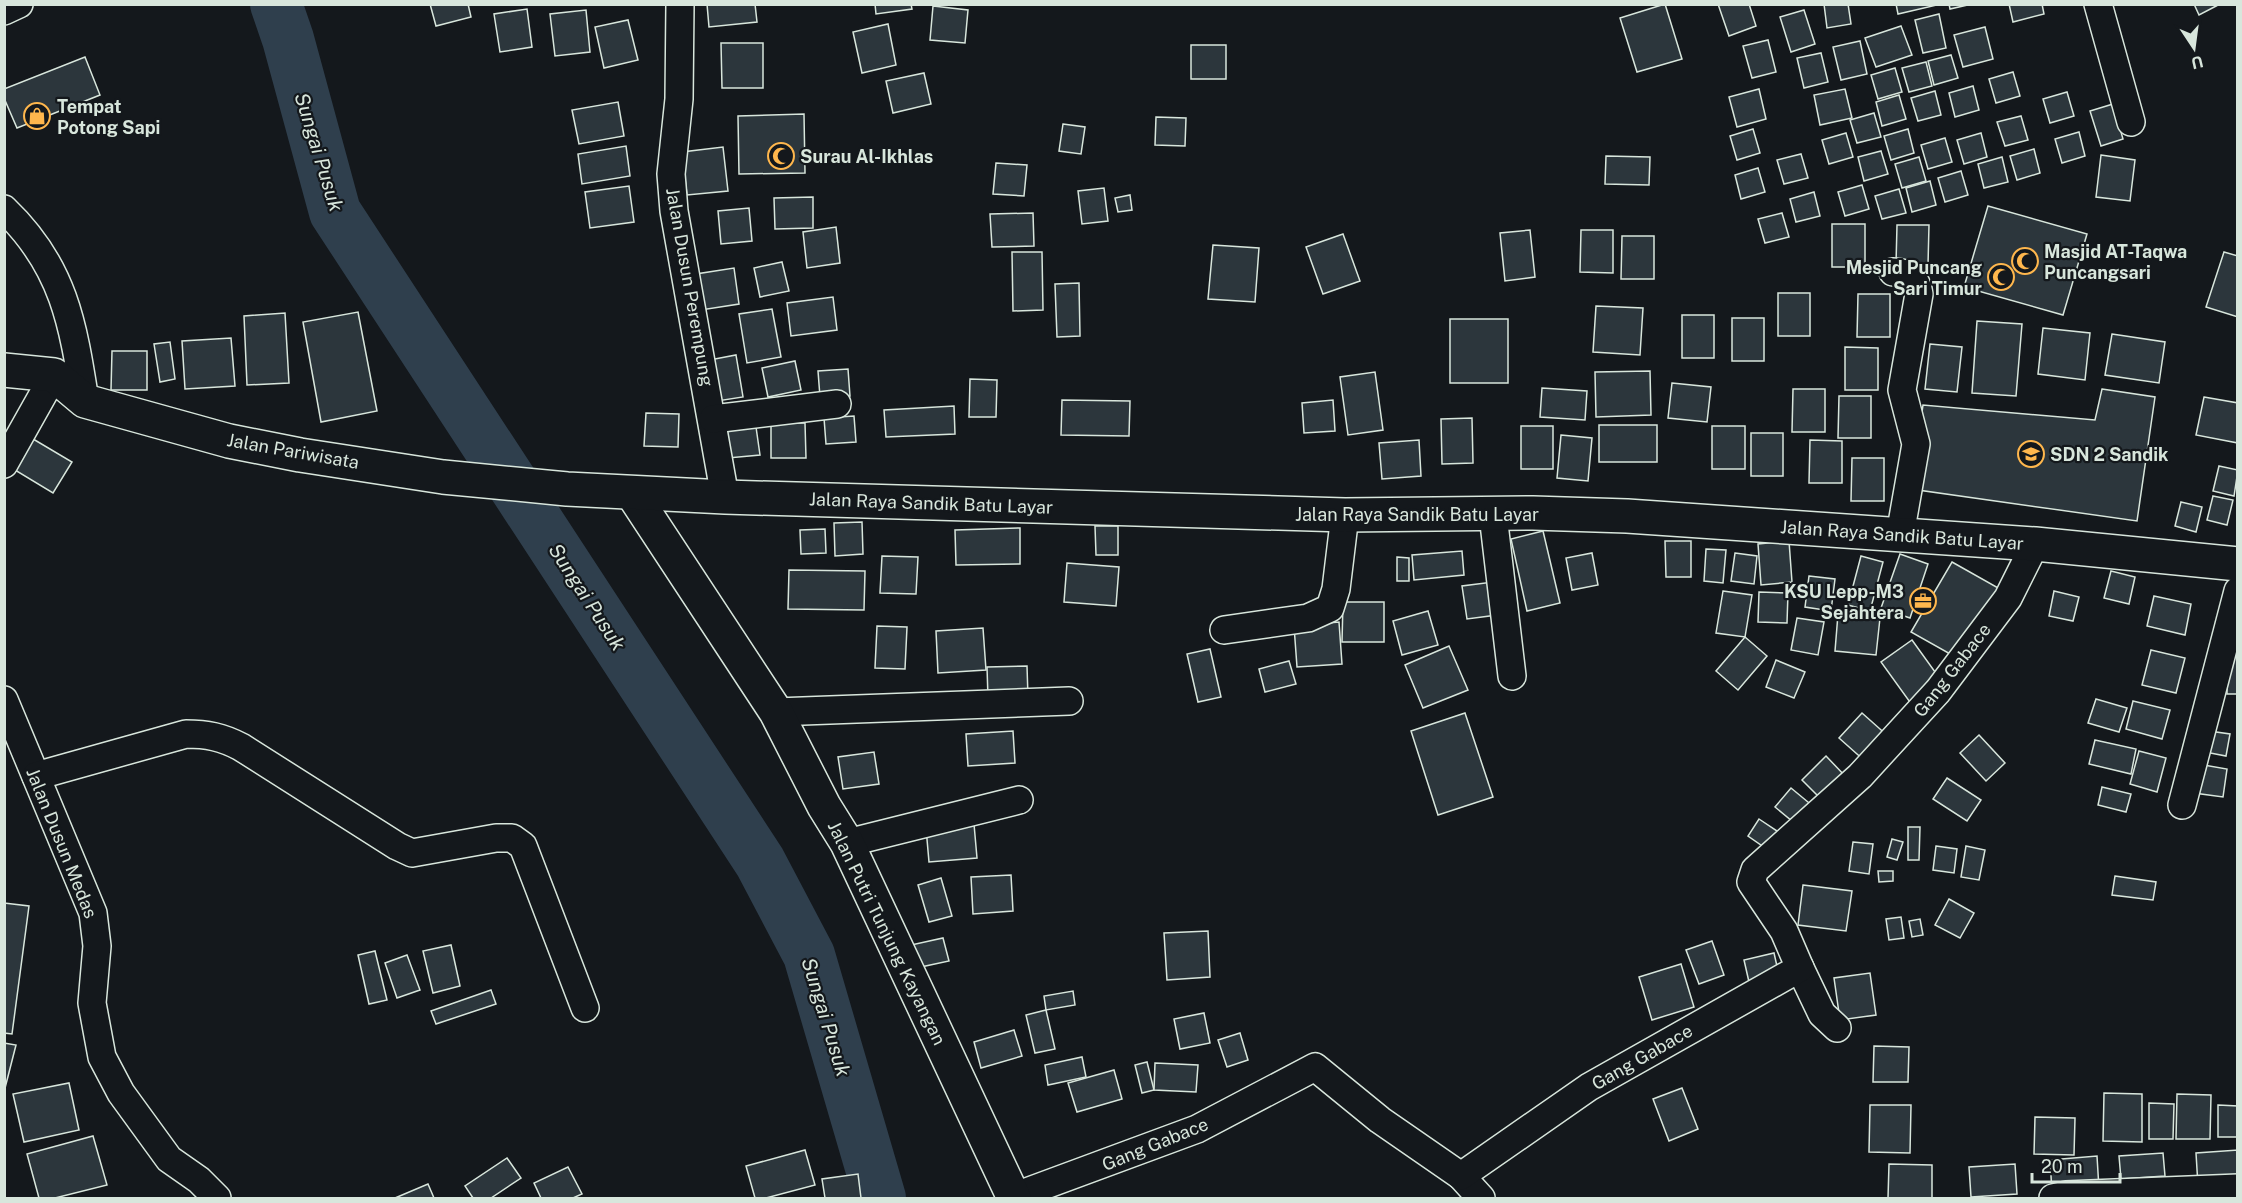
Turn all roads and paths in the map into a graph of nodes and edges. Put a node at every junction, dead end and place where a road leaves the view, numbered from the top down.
1 (19, 4) edge
2 (680, 4) edge
3 (2098, 4) edge
4 (4, 11) edge
5 (2131, 122) dead end
6 (4, 209) edge
7 (1893, 272) dead end
8 (4, 370) edge
9 (54, 375) junction
10 (85, 401) junction
11 (837, 404) dead end
12 (713, 419) junction
13 (4, 464) edge
14 (581, 489) joint
15 (632, 493) junction
16 (725, 497) junction
17 (1345, 515) junction
18 (1493, 515) junction
19 (1900, 535) junction
20 (2036, 544) junction
21 (2238, 564) edge
22 (2238, 591) edge
23 (1224, 630) dead end
24 (1512, 676) dead end
25 (4, 700) edge
26 (1069, 700) dead end
27 (776, 712) junction
28 (36, 776) junction
29 (1018, 800) dead end
30 (2182, 805) dead end
31 (847, 843) junction
32 (1800, 968) junction
33 (585, 1008) dead end
34 (1838, 1028) dead end
35 (1461, 1176) junction
36 (2238, 1188) edge
37 (2170, 1195) edge
38 (217, 1198) edge
39 (1013, 1198) edge
40 (1481, 1198) edge
41 (2053, 1198) edge

1 - 4 street
2 - 12 street, Jalan Dusun Perempung
3 - 5 street
6 - 10 street
7 - 19 street
8 - 9 main road
9 - 10 main road, Jalan Pariwisata
9 - 13 street
10 - 14 main road, Jalan Pariwisata
11 - 12 street
12 - 16 street, Jalan Dusun Perempung
14 - 15 main road, Jalan Raya Sandik Batu Layar
15 - 16 main road, Jalan Raya Sandik Batu Layar
15 - 27 main road, Jalan Putri Tunjung Kayangan
16 - 17 main road, Jalan Raya Sandik Batu Layar
17 - 18 main road, Jalan Raya Sandik Batu Layar
17 - 23 street
18 - 19 main road, Jalan Raya Sandik Batu Layar
18 - 24 street
19 - 20 main road, Jalan Raya Sandik Batu Layar
20 - 21 main road, Jalan Raya Sandik Batu Layar
20 - 32 street, Gang Gabace
22 - 30 street
25 - 28 street, Jalan Dusun Medas
26 - 27 street
27 - 31 main road, Jalan Putri Tunjung Kayangan
28 - 33 street
28 - 38 street, Jalan Dusun Medas
29 - 31 street
31 - 39 main road, Jalan Putri Tunjung Kayangan
32 - 34 street
32 - 35 street, Gang Gabace
35 - 39 street, Gang Gabace
35 - 40 street
36 - 37 street
37 - 41 street

